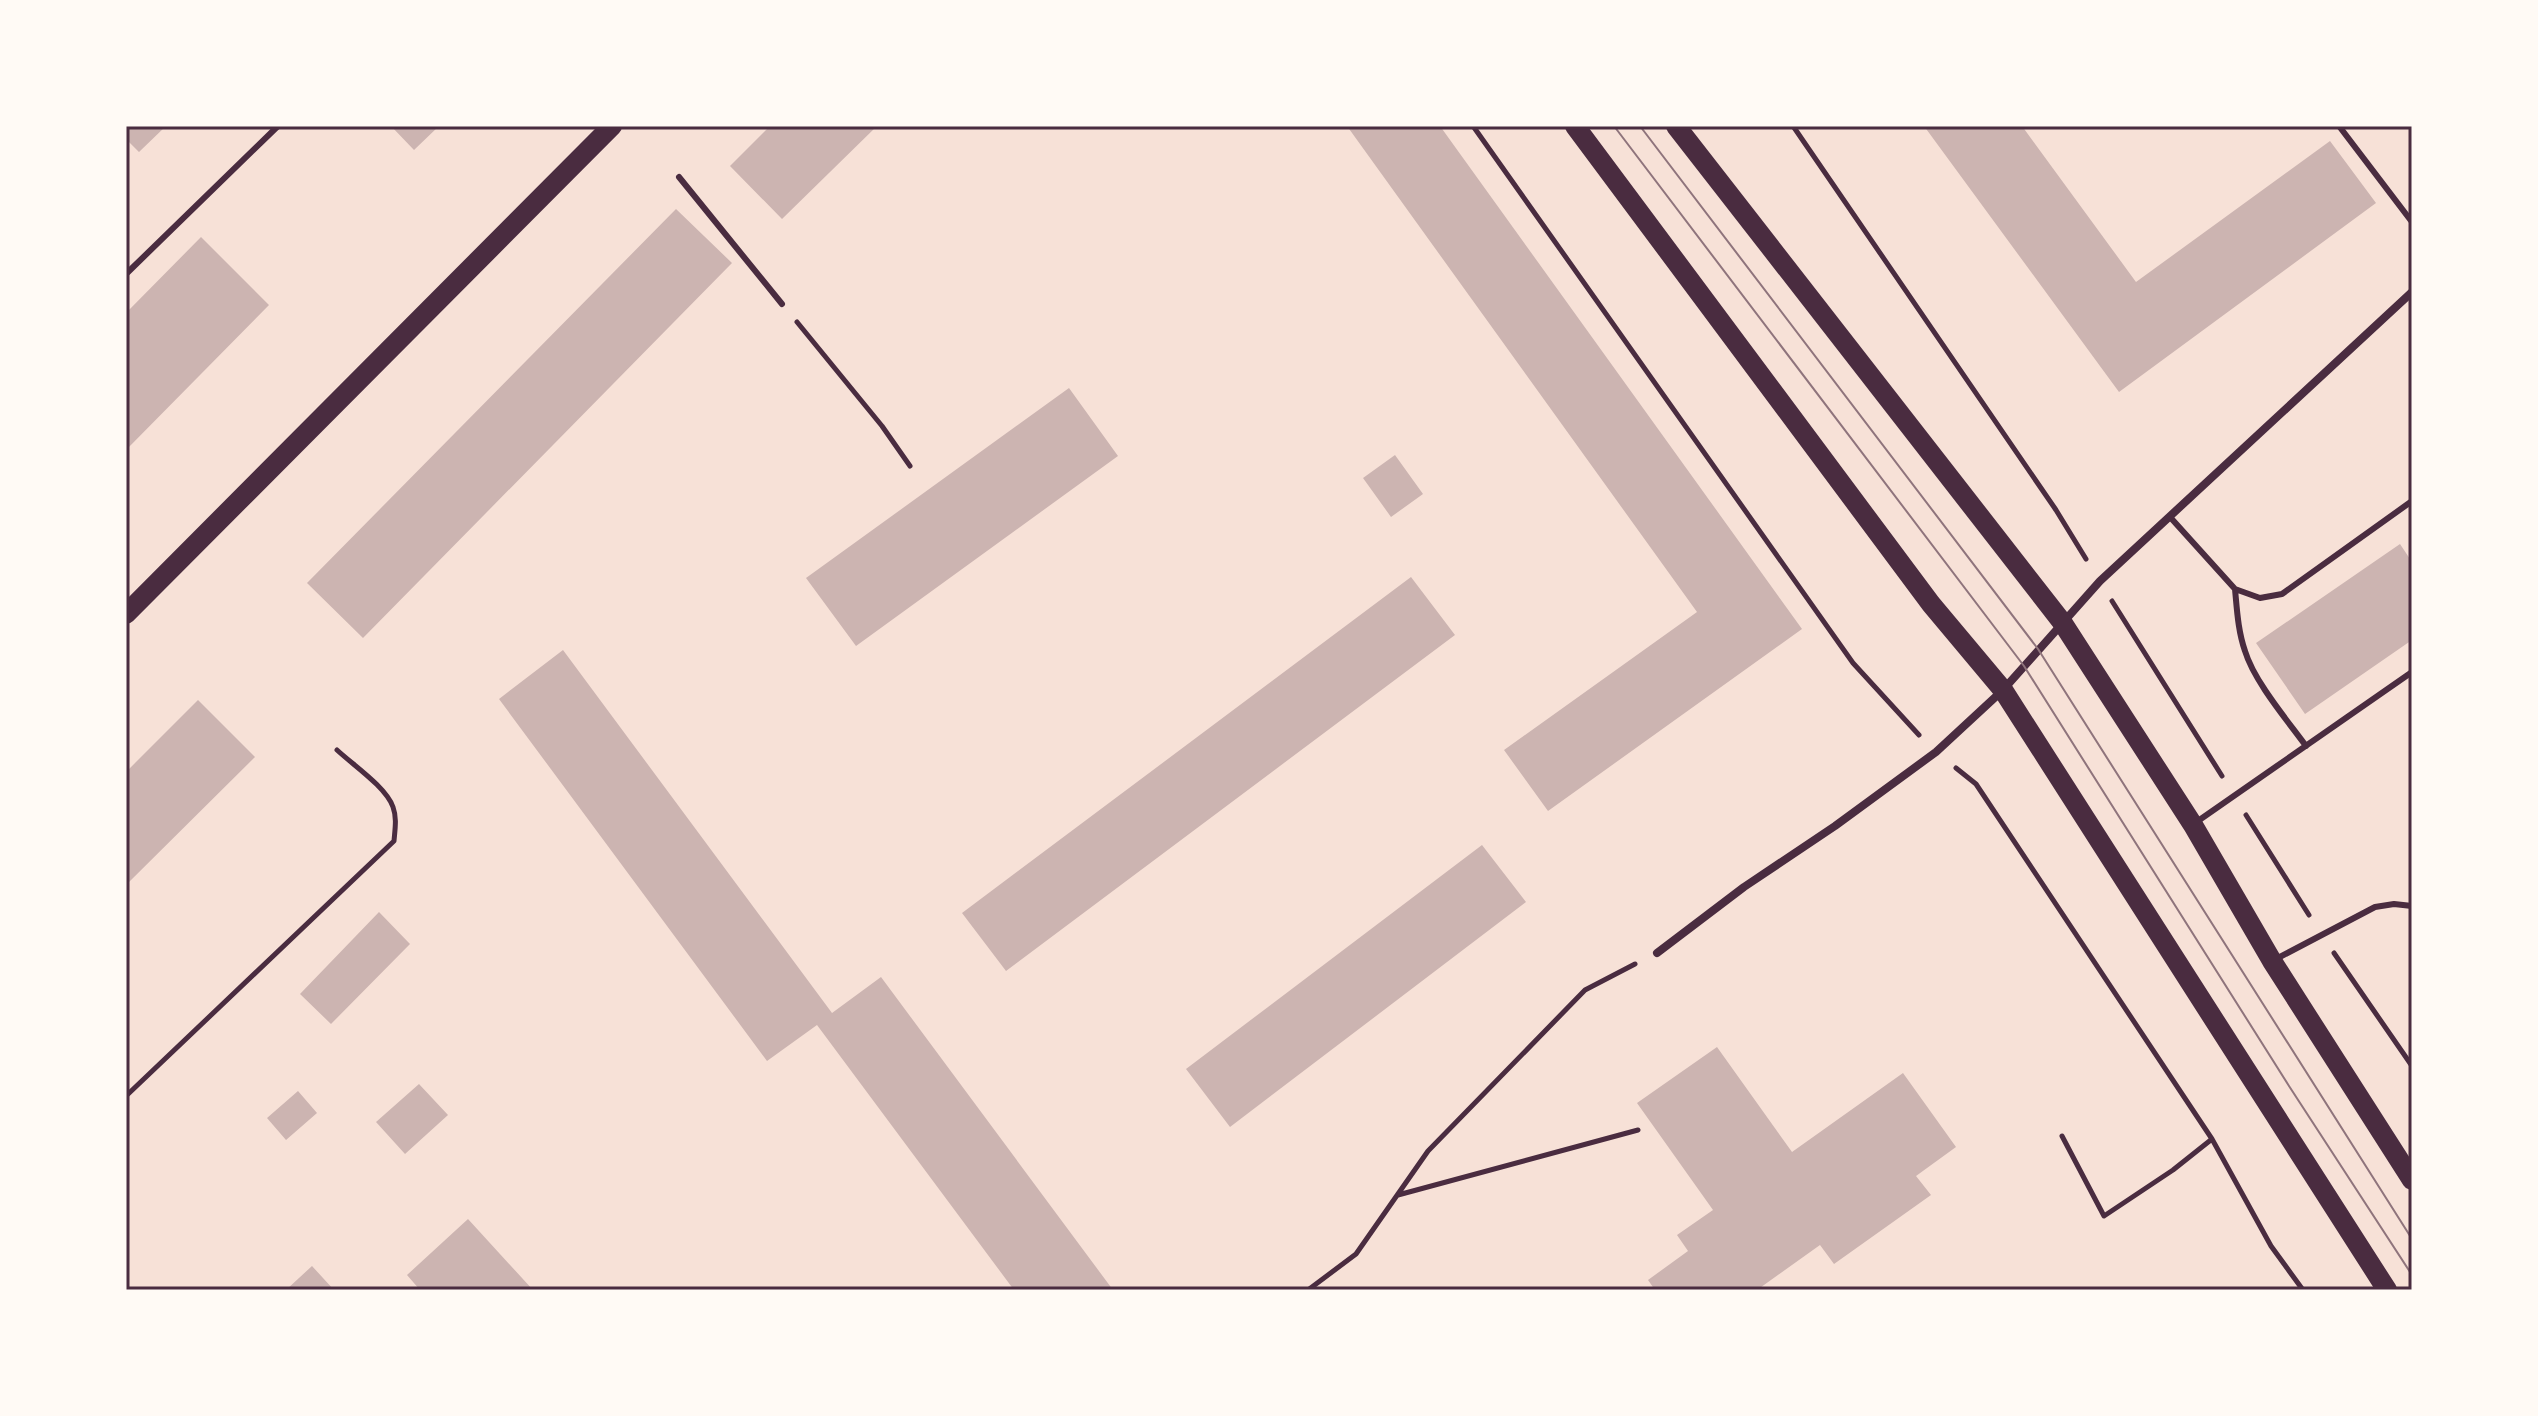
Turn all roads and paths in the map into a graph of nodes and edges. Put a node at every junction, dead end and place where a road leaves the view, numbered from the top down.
1 (278, 126) edge
2 (612, 126) edge
3 (1473, 126) edge
4 (1575, 126) edge
5 (1676, 126) edge
6 (1793, 126) edge
7 (2174, 126) edge
8 (2186, 126) edge
9 (2339, 126) edge
10 (679, 177) dead end
11 (2412, 222) edge
12 (126, 274) edge
13 (2412, 292) edge
14 (782, 304) joint
15 (910, 466) dead end
16 (2412, 501) edge
17 (2170, 517) junction
18 (2100, 581) junction
19 (2235, 589) junction
20 (126, 614) edge
21 (2062, 622) junction
22 (2412, 672) edge
23 (2003, 690) junction
24 (2306, 746) junction
25 (337, 750) dead end
26 (1936, 752) junction
27 (2234, 796) junction
28 (2193, 825) junction
29 (2412, 906) edge
30 (2322, 935) junction
31 (1657, 953) joint
32 (2272, 961) junction
33 (2412, 1066) edge
34 (126, 1096) edge
35 (1638, 1130) dead end
36 (2062, 1136) dead end
37 (2212, 1139) junction
38 (2412, 1180) edge
39 (1397, 1196) junction
40 (1308, 1290) edge
41 (2303, 1290) edge
42 (2387, 1290) edge

1 - 12 lane
2 - 20 main road
3 - 26 path
4 - 23 main road
5 - 21 main road
6 - 18 path
7 - 8 lane
9 - 11 lane
10 - 14 lane
13 - 17 street
14 - 15 path
16 - 19 lane
17 - 18 street
17 - 19 lane
18 - 21 street
18 - 27 path
19 - 24 lane
21 - 23 street
21 - 28 main road
22 - 24 lane
23 - 26 street
23 - 42 main road
24 - 27 lane
25 - 34 path
26 - 31 street
26 - 37 path
27 - 28 lane
27 - 30 path
28 - 32 main road
29 - 30 lane
30 - 32 lane
30 - 33 path
31 - 39 path
32 - 38 main road
35 - 39 path
36 - 37 path
37 - 41 path
39 - 40 path

